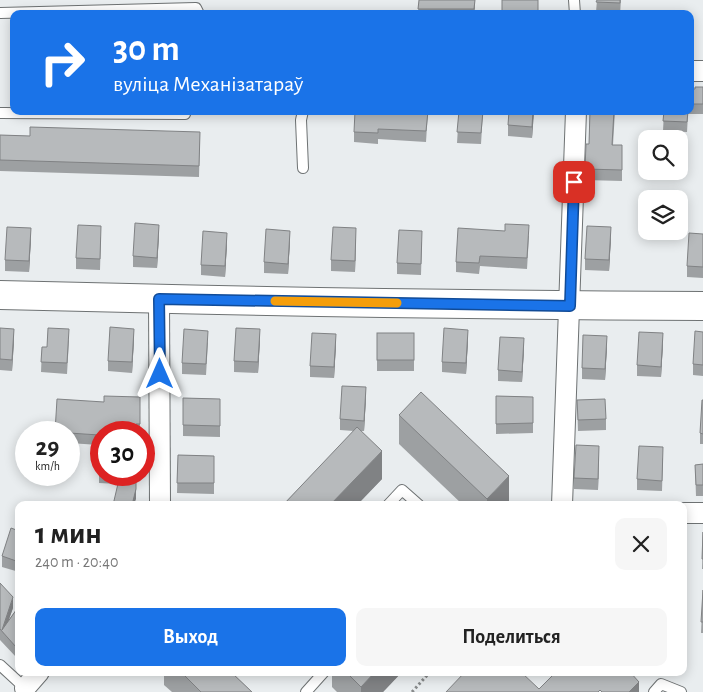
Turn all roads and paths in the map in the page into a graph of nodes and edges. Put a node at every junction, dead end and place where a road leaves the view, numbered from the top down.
1 (118, 10) edge
2 (197, 10) edge
3 (302, 115) edge
4 (576, 115) edge
5 (302, 168) dead end
6 (0, 295) edge
7 (159, 299) junction
8 (570, 306) junction
9 (703, 306) edge
10 (160, 501) edge
11 (392, 501) edge
12 (414, 501) edge
13 (562, 501) edge
14 (687, 513) edge
15 (703, 513) edge
16 (0, 665) edge
17 (36, 676) edge
18 (320, 676) edge
19 (426, 676) edge
20 (25, 688) joint
21 (306, 692) edge
22 (412, 692) edge
23 (654, 692) edge
24 (681, 692) edge

1 - 2 lane
3 - 5 lane
4 - 8 street
6 - 7 main road
7 - 8 main road
7 - 10 street
8 - 9 main road
8 - 13 street
11 - 12 lane
14 - 15 street
16 - 20 lane
17 - 20 street
18 - 21 lane
19 - 22 path
23 - 24 lane

